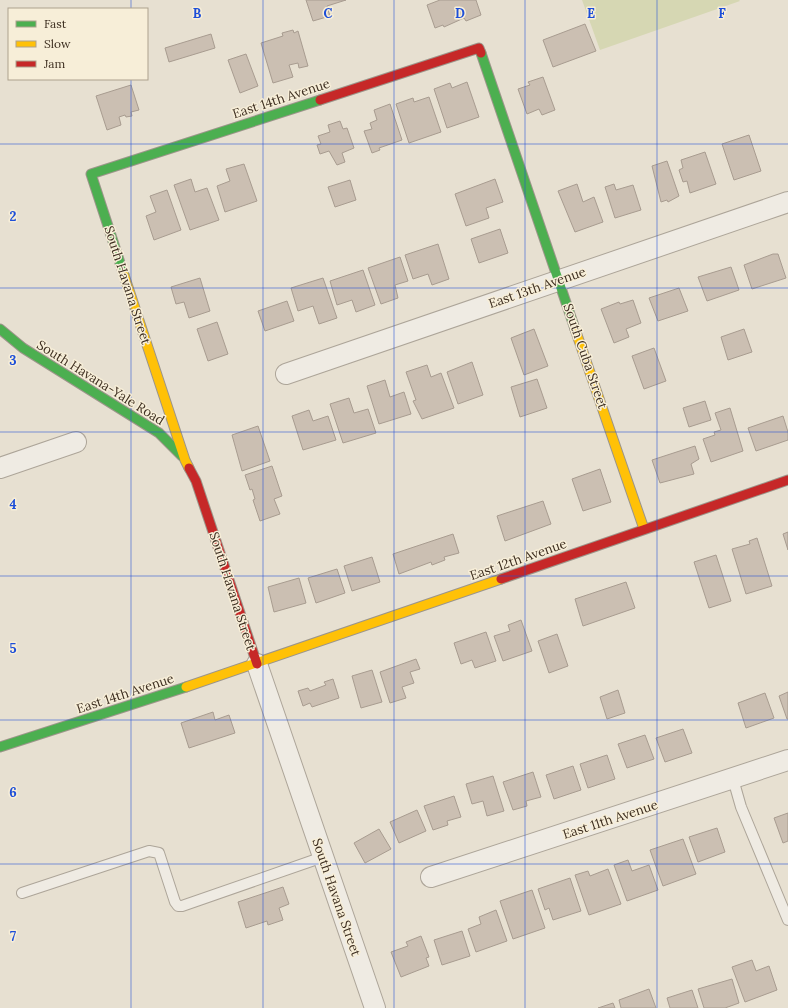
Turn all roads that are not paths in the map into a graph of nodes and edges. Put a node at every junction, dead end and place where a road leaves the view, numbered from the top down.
1 (479, 48) joint
2 (91, 174) joint
3 (788, 202) edge
4 (559, 279) junction
5 (0, 329) edge
6 (286, 374) dead end
7 (76, 442) dead end
8 (185, 460) junction
9 (0, 468) edge
10 (788, 480) edge
11 (644, 529) junction
12 (257, 664) junction
13 (0, 747) edge
14 (788, 760) edge
15 (733, 780) junction
16 (323, 857) junction
17 (431, 877) dead end
18 (22, 893) dead end
19 (788, 920) edge
20 (375, 1008) edge

1 - 2 street, East 14th Avenue
1 - 4 street, South Cuba Street
2 - 8 street, South Havana Street
3 - 4 street, East 13th Avenue
4 - 6 street, East 13th Avenue
4 - 11 street, South Cuba Street
5 - 8 street, South Havana-Yale Road
7 - 9 street
8 - 12 street, South Havana Street
10 - 11 street, East 12th Avenue
11 - 12 street, East 12th Avenue
12 - 13 street, East 14th Avenue
12 - 16 street, South Havana Street
14 - 15 street, East 11th Avenue
15 - 17 street, East 11th Avenue
15 - 19 lane
16 - 18 lane
16 - 20 street, South Havana Street

